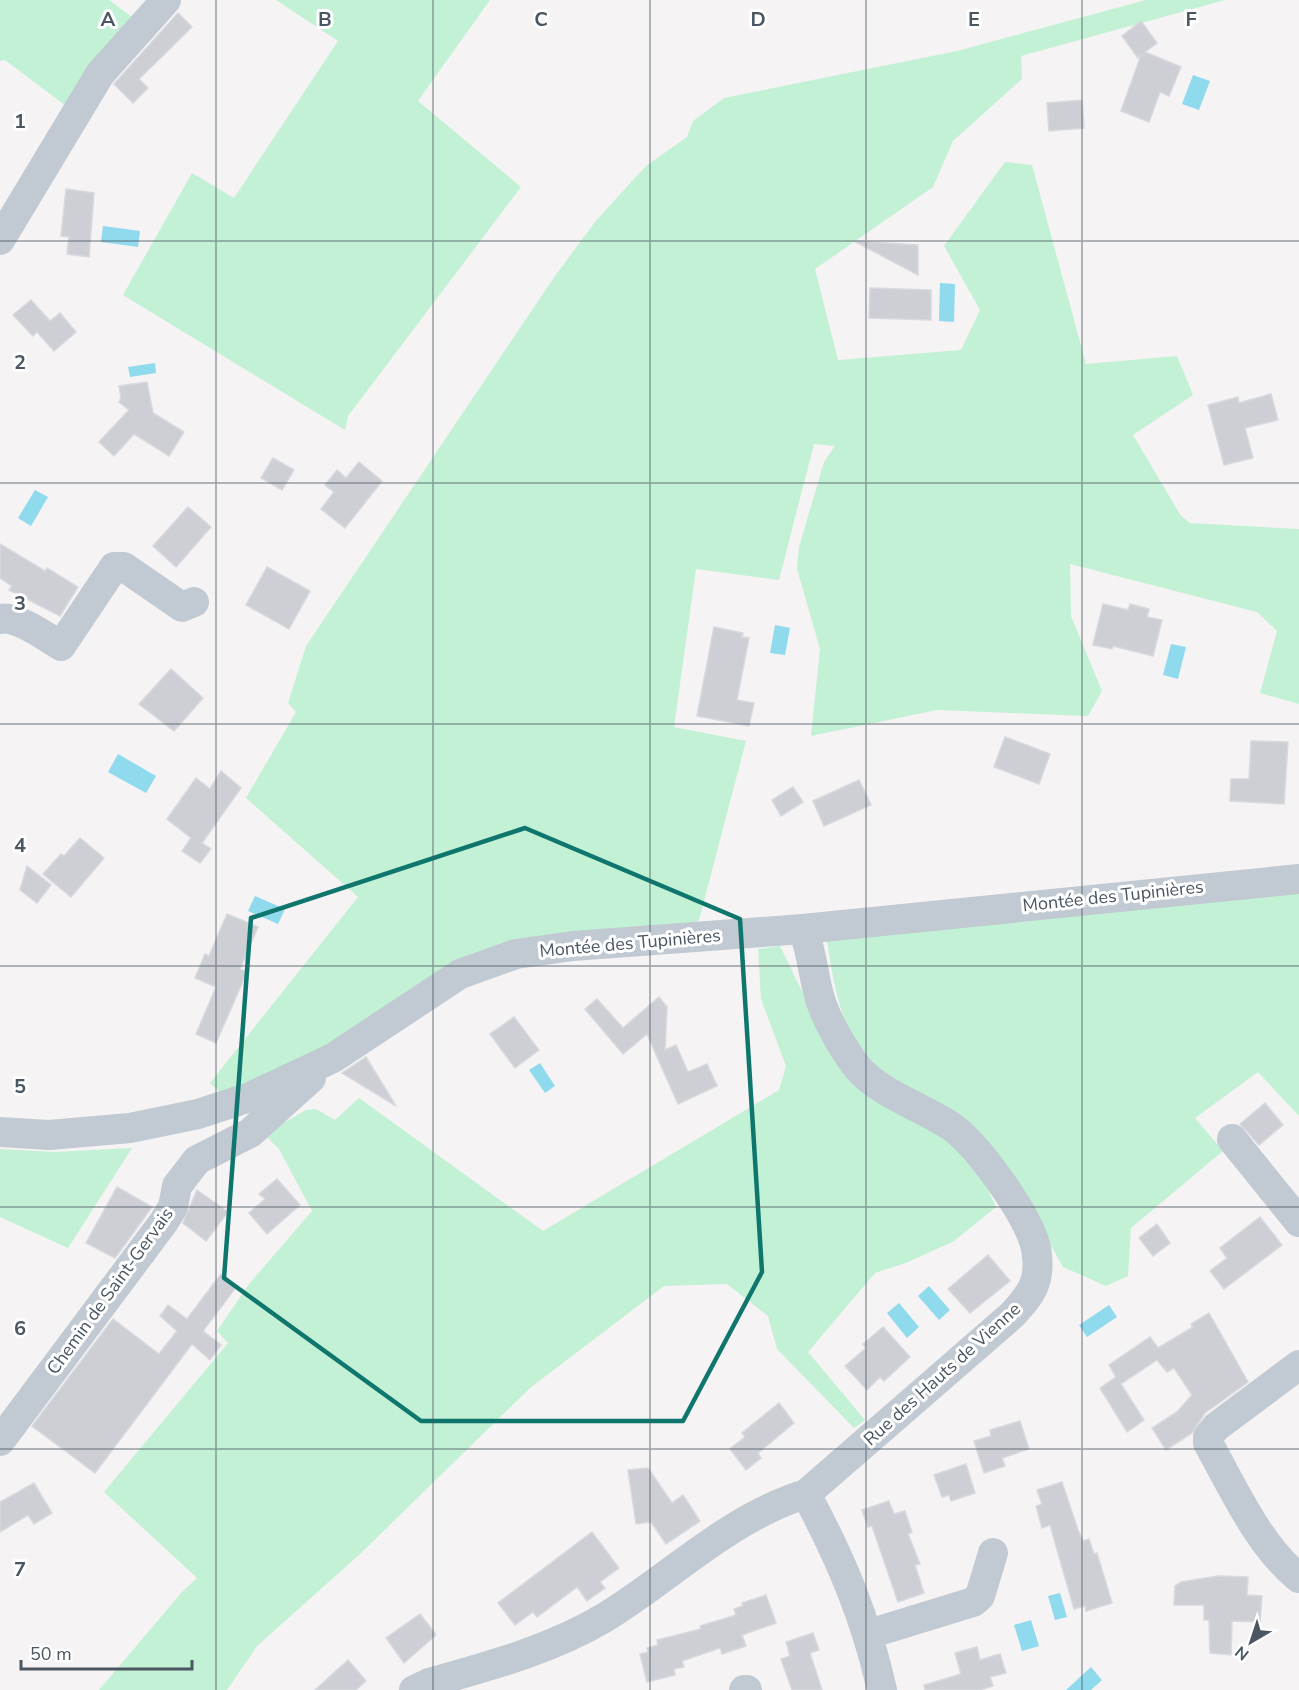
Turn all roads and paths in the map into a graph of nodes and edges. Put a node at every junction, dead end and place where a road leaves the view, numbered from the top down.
1 (166, 0) edge
2 (0, 240) edge
3 (194, 603) dead end
4 (0, 619) edge
5 (1299, 879) edge
6 (803, 929) junction
7 (333, 1058) junction
8 (0, 1132) edge
9 (1232, 1139) dead end
10 (1299, 1222) edge
11 (1299, 1365) edge
12 (0, 1441) edge
13 (806, 1494) junction
14 (993, 1553) dead end
15 (1299, 1578) edge
16 (869, 1634) junction
17 (414, 1690) edge
18 (882, 1690) edge

1 - 2 street
3 - 4 street
5 - 6 street, Montée des Tupinières
6 - 7 street, Montée des Tupinières
6 - 13 street, Rue des Hauts de Vienne
7 - 8 street, Montée des Tupinières
7 - 12 street, Chemin de Saint-Gervais
9 - 10 street
11 - 15 street
13 - 16 street
13 - 17 street, Rue des Hauts de Vienne
14 - 16 street
16 - 18 street

